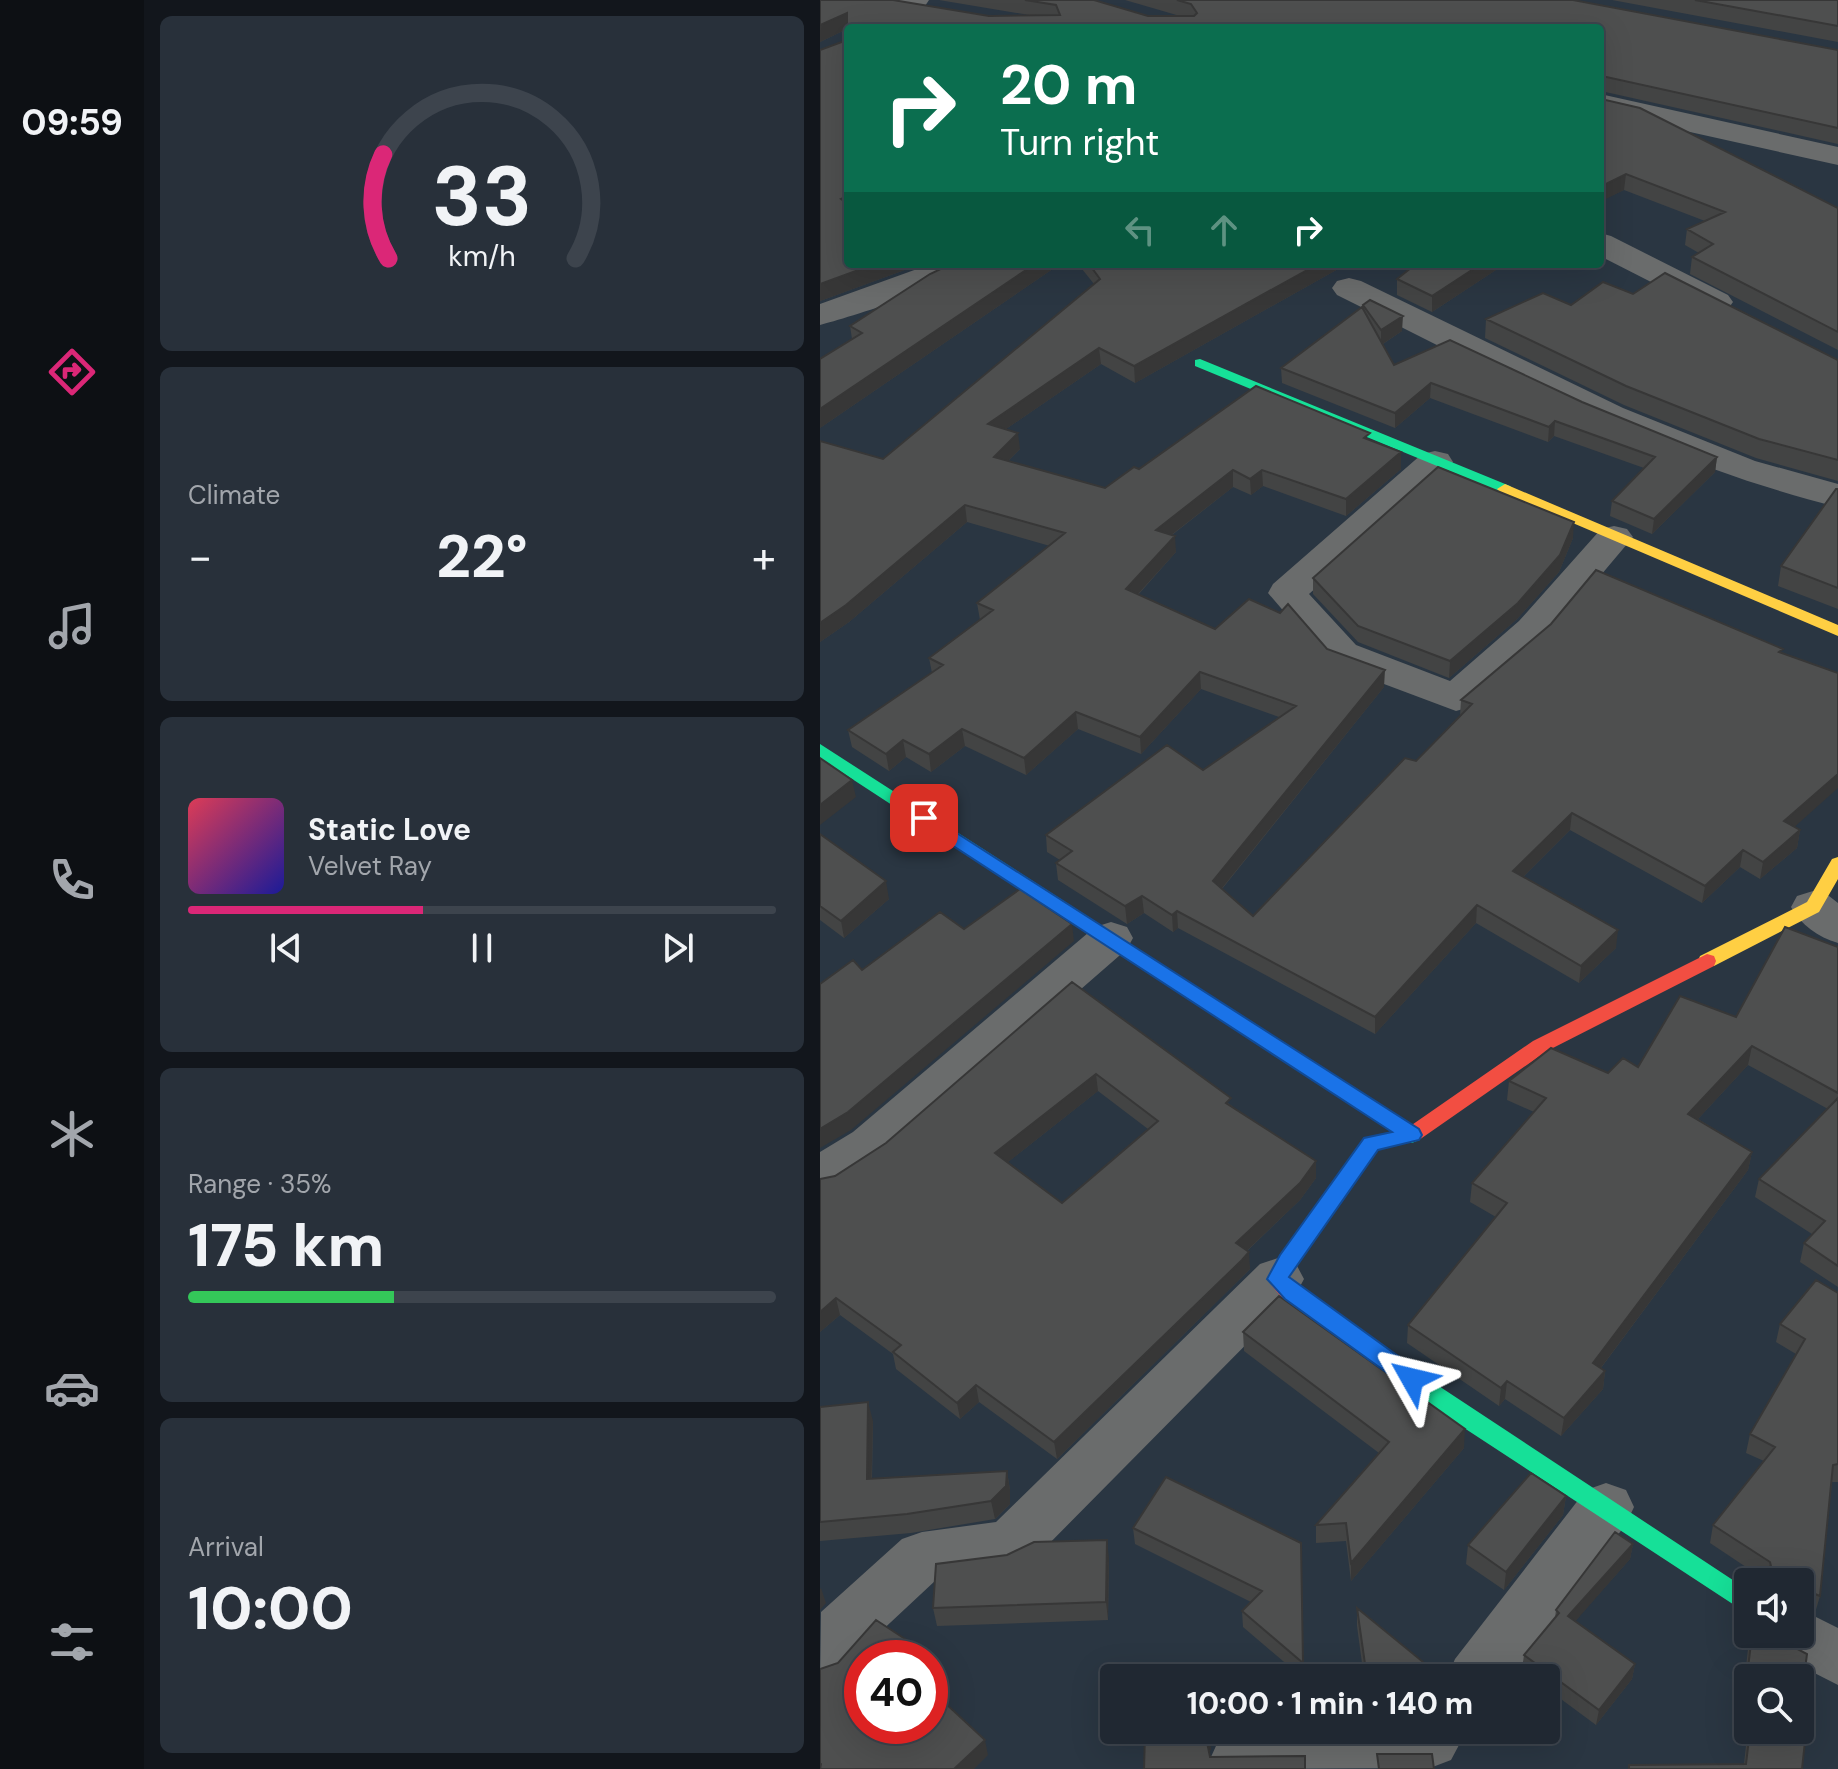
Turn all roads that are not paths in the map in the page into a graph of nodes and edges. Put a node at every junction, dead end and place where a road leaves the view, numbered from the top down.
1 (869, 0) edge
2 (921, 6) edge
3 (879, 24) edge
4 (1604, 104) edge
5 (1838, 156) edge
6 (1604, 245) edge
7 (947, 268) edge
8 (820, 285) edge
9 (1349, 288) dead end
10 (852, 305) junction
11 (820, 315) edge
12 (1740, 315) edge
13 (1200, 363) dead end
14 (1435, 462) junction
15 (1838, 496) edge
16 (1614, 537) junction
17 (1838, 631) edge
18 (820, 750) edge
19 (1838, 863) edge
20 (1826, 917) edge
21 (1111, 938) junction
22 (1412, 1135) junction
23 (820, 1176) edge
24 (1278, 1279) junction
25 (1606, 1507) junction
26 (1734, 1594) edge
27 (1814, 1645) edge
28 (820, 1658) edge
29 (1838, 1658) edge
30 (1487, 1664) edge
31 (1386, 1744) edge
32 (1241, 1769) edge

1 - 2 street
2 - 3 street
4 - 5 street
6 - 12 street
7 - 10 street
8 - 10 street
9 - 15 street
10 - 11 street
13 - 14 street
14 - 16 street
14 - 16 street
16 - 17 street
18 - 21 street
19 - 20 street
20 - 22 street
21 - 22 street
21 - 23 street
22 - 24 street
24 - 25 street
24 - 28 street
25 - 26 street
25 - 30 street
27 - 29 street
31 - 32 street

